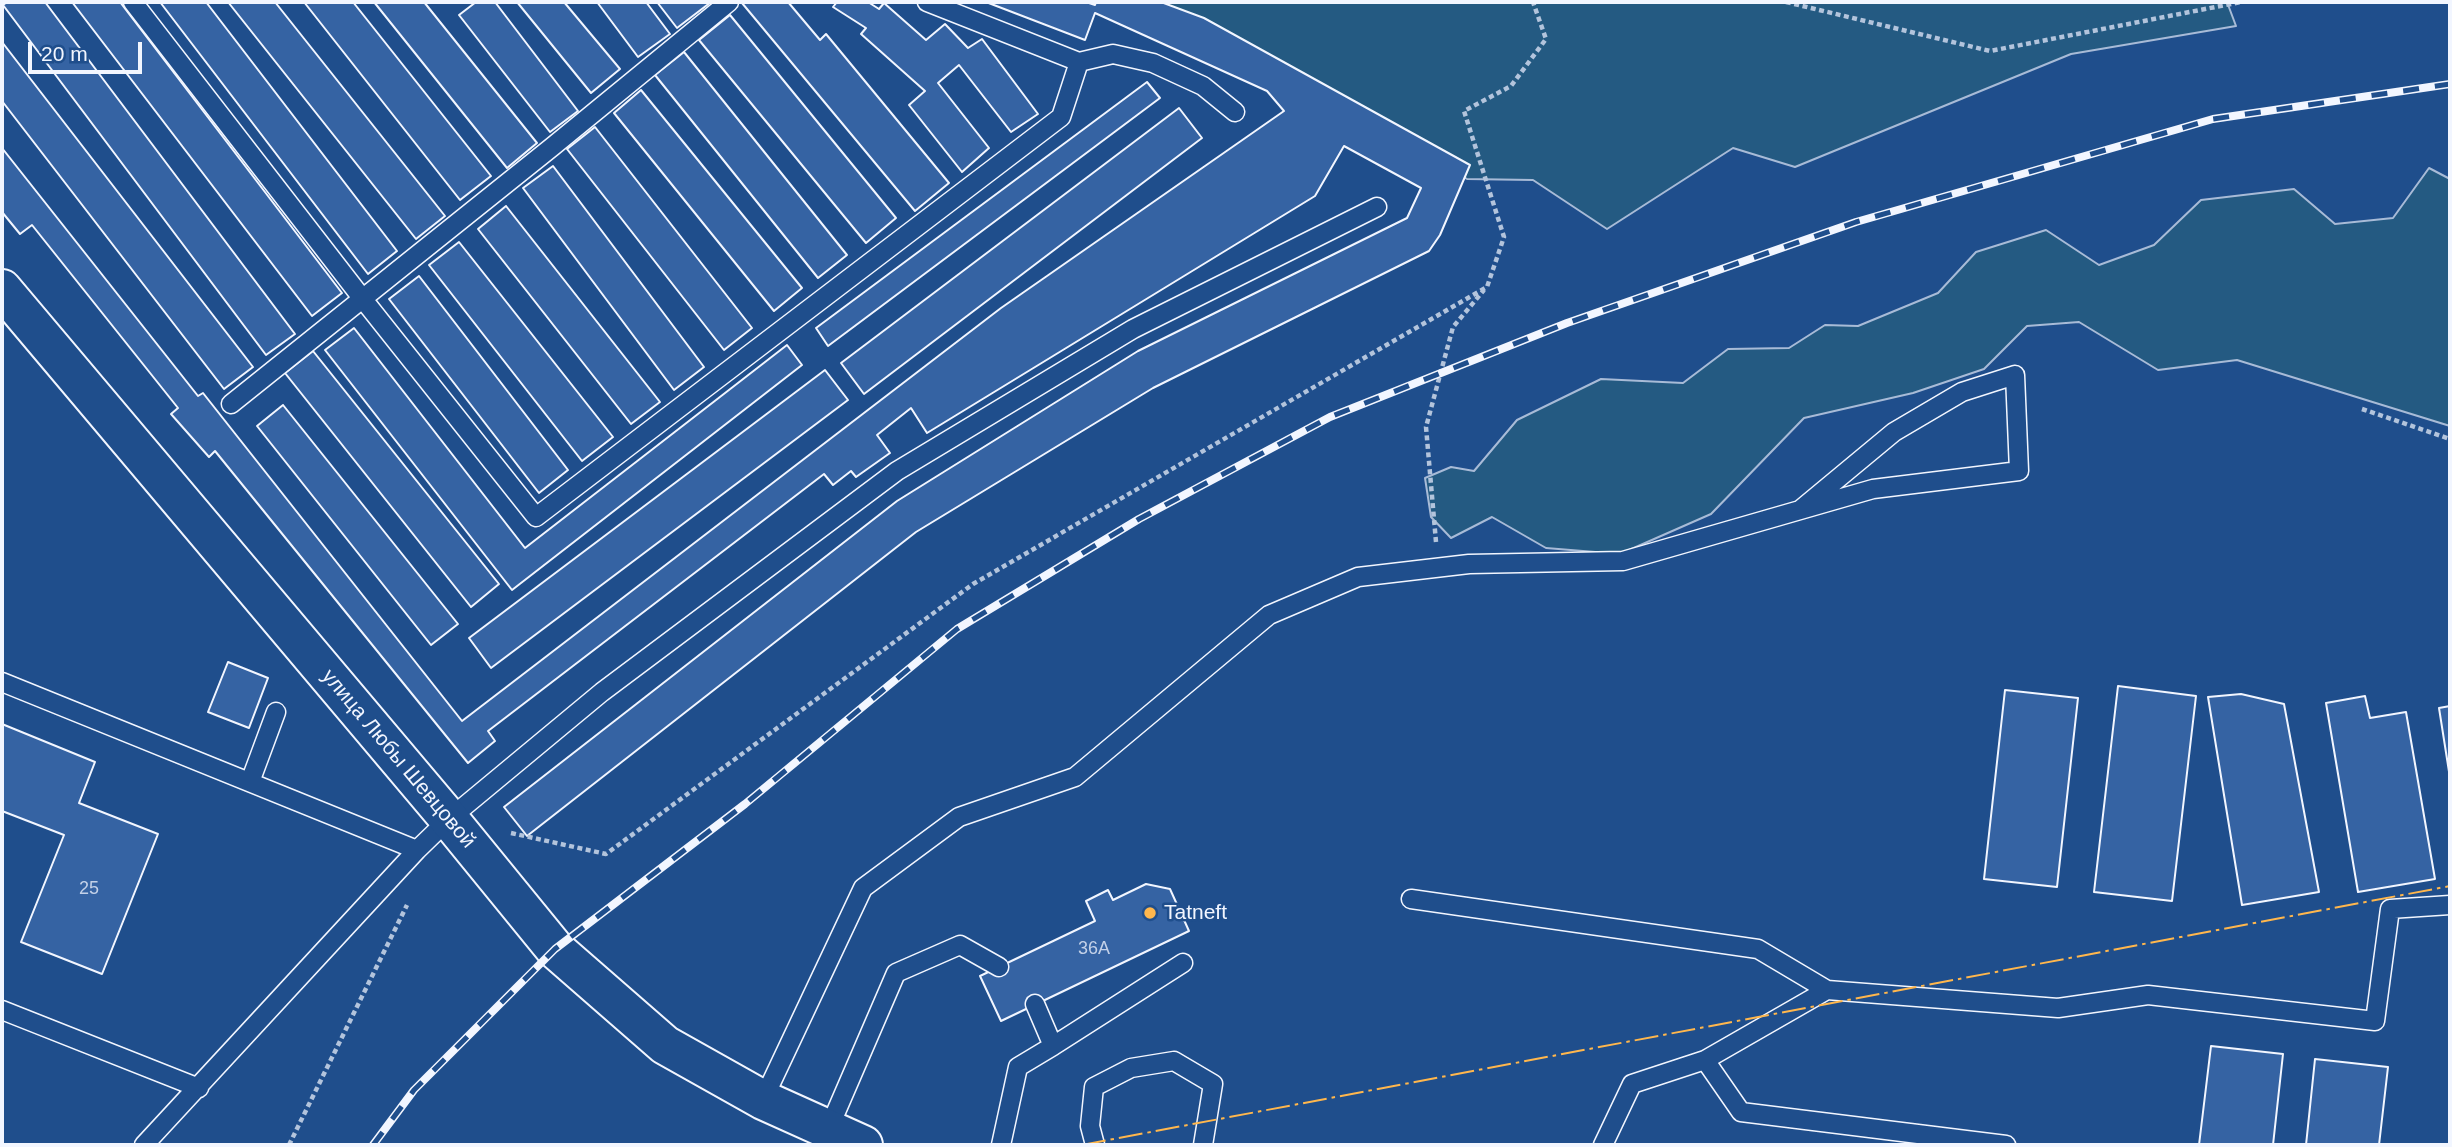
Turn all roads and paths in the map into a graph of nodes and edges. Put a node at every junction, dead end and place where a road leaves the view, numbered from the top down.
1 (133, 2) edge
2 (729, 2) edge
3 (927, 2) edge
4 (1533, 2) edge
5 (1786, 2) edge
6 (2241, 2) edge
7 (1079, 62) junction
8 (1234, 112) dead end
9 (1377, 206) dead end
10 (1487, 286) junction
11 (2, 289) edge
12 (362, 298) junction
13 (230, 404) dead end
14 (2362, 408) dead end
15 (2450, 439) edge
16 (1800, 510) junction
17 (1438, 567) junction
18 (2, 682) edge
19 (276, 712) dead end
20 (250, 782) junction
21 (449, 818) junction
22 (417, 850) junction
23 (1411, 899) dead end
24 (408, 903) dead end
25 (2450, 905) edge
26 (1183, 963) dead end
27 (999, 967) dead end
28 (1827, 990) junction
29 (1035, 1004) dead end
30 (2, 1010) edge
31 (1053, 1046) junction
32 (1705, 1060) junction
33 (199, 1088) junction
34 (763, 1100) junction
35 (829, 1128) junction
36 (144, 1145) edge
37 (289, 1145) edge
38 (863, 1145) edge
39 (1002, 1145) edge
40 (1095, 1145) edge
41 (1203, 1145) edge
42 (1603, 1145) edge
43 (2006, 1145) edge

1 - 12 lane
2 - 12 lane
3 - 7 lane
4 - 10 path
5 - 6 path
7 - 8 lane
7 - 12 lane
9 - 21 lane
10 - 17 path
10 - 21 path
11 - 21 street, улица Любы Шевцовой
12 - 13 lane
14 - 15 path
16 - 16 lane
16 - 17 lane
17 - 34 lane
18 - 20 lane
19 - 20 lane
20 - 22 lane
21 - 22 lane
21 - 34 street, улица Любы Шевцовой
22 - 33 lane
23 - 28 lane
24 - 37 path
25 - 28 lane
26 - 31 lane
27 - 35 lane
28 - 32 lane
29 - 31 lane
30 - 33 lane
31 - 39 lane
32 - 42 lane
32 - 43 lane
33 - 36 lane
34 - 35 street, улица Любы Шевцовой
35 - 38 street, улица Любы Шевцовой
40 - 41 lane

